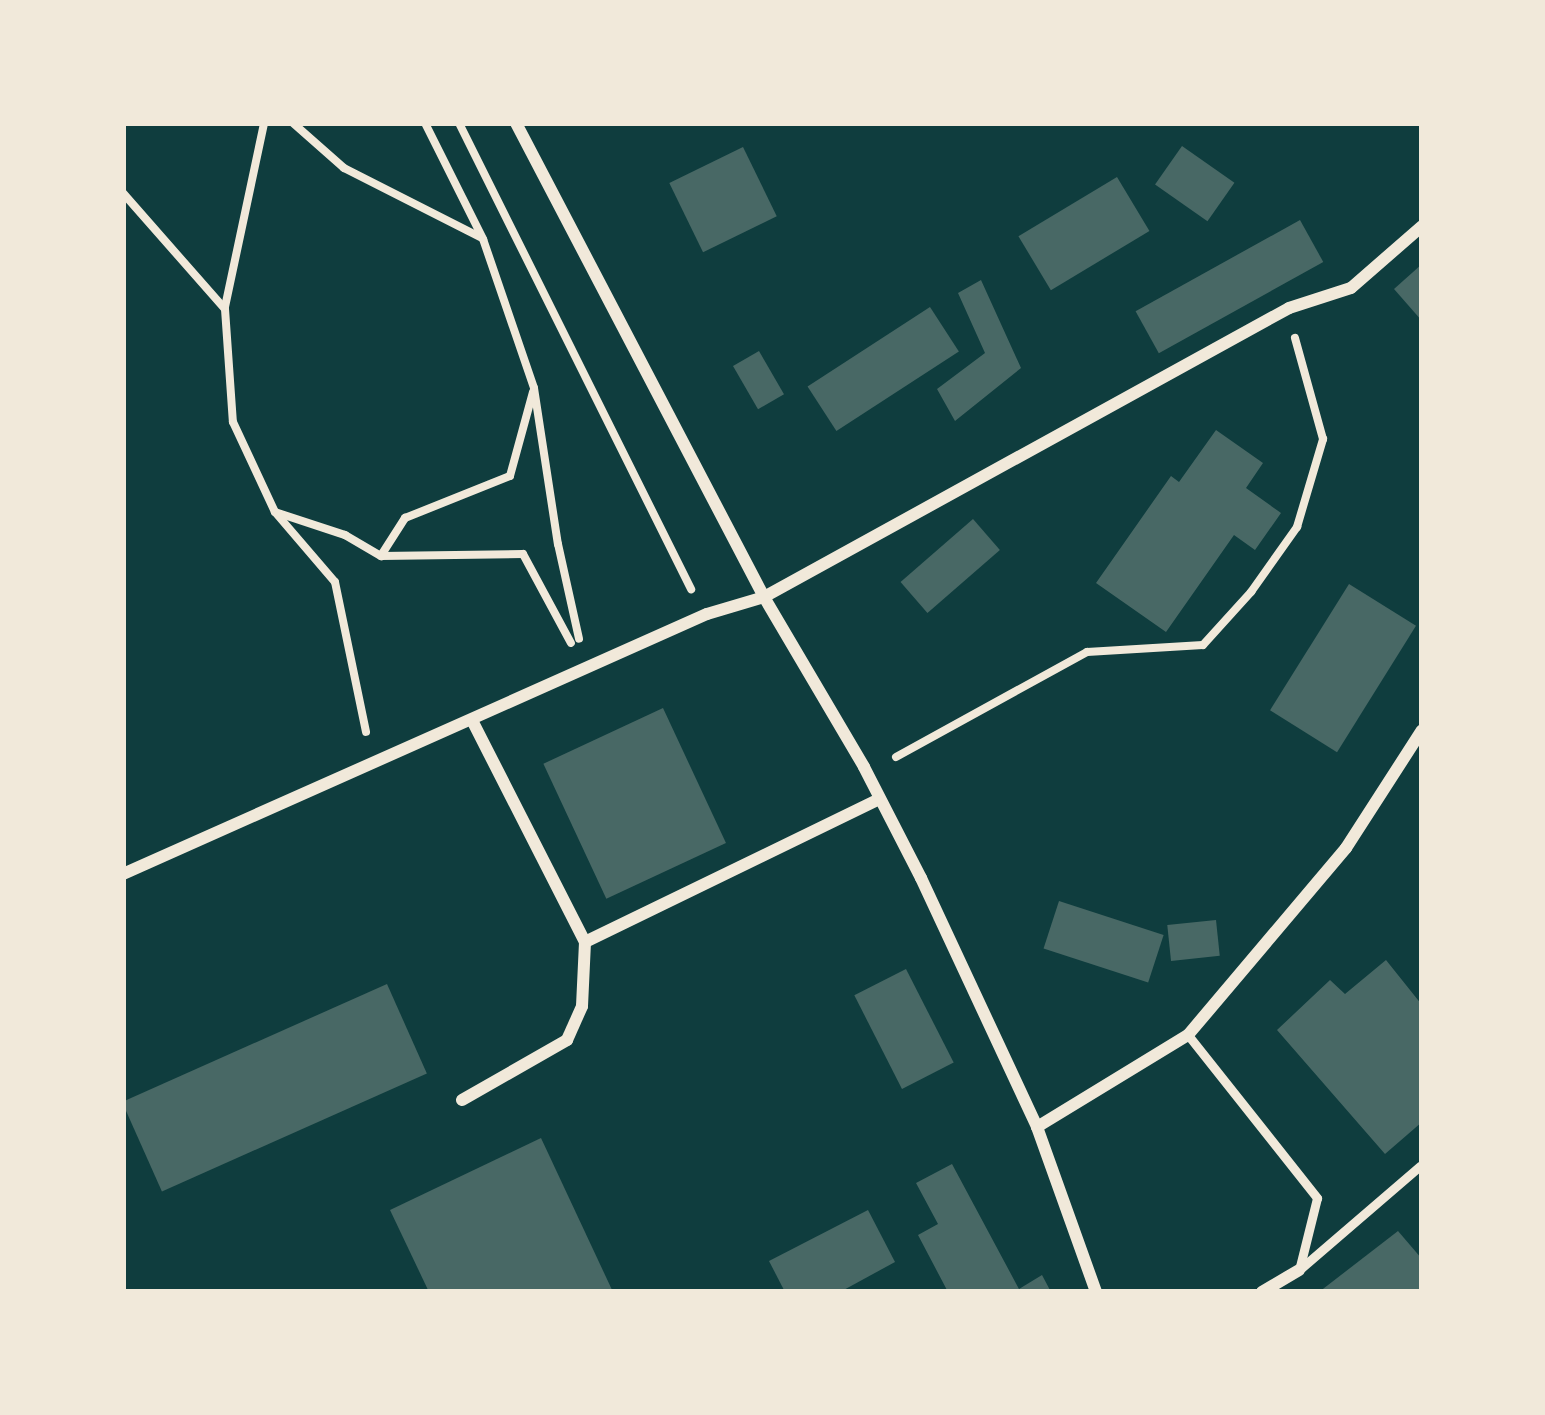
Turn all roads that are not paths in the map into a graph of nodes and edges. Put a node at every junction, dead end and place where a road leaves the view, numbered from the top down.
1 (516, 123) edge
2 (1422, 226) edge
3 (764, 597) junction
4 (472, 720) junction
5 (1422, 730) edge
6 (879, 799) junction
7 (123, 874) edge
8 (585, 942) junction
9 (1187, 1035) junction
10 (462, 1100) dead end
11 (1037, 1127) junction
12 (1420, 1166) edge
13 (1299, 1270) junction
14 (1096, 1292) edge
15 (1262, 1292) edge

1 - 3 street
2 - 3 street
3 - 4 street
3 - 6 street
4 - 7 street
4 - 8 street
5 - 9 street
6 - 8 street
6 - 11 street
8 - 10 street
9 - 11 street
9 - 13 lane
11 - 14 street
12 - 13 lane
13 - 15 street

